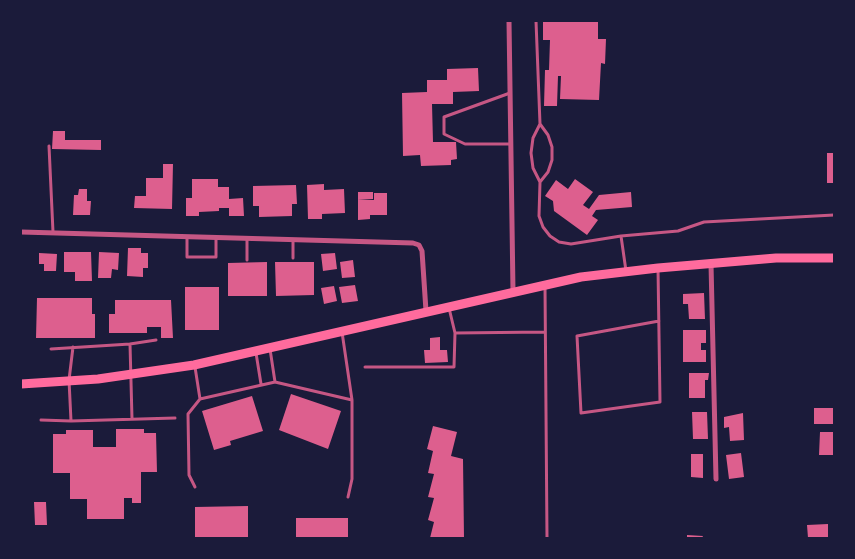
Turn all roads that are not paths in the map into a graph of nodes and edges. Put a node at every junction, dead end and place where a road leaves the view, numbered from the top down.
1 (509, 21) edge
2 (536, 21) edge
3 (510, 93) junction
4 (540, 124) junction
5 (511, 144) junction
6 (49, 146) dead end
7 (540, 182) junction
8 (834, 215) edge
9 (21, 232) edge
10 (53, 233) junction
11 (621, 236) junction
12 (187, 237) junction
13 (216, 238) junction
14 (247, 239) junction
15 (293, 240) junction
16 (293, 258) dead end
17 (834, 258) edge
18 (247, 260) dead end
19 (711, 264) junction
20 (658, 268) junction
21 (626, 271) junction
22 (545, 285) junction
23 (514, 291) junction
24 (448, 306) junction
25 (426, 311) junction
26 (658, 321) junction
27 (342, 331) junction
28 (545, 332) junction
29 (455, 333) junction
30 (156, 340) dead end
31 (130, 344) junction
32 (73, 348) junction
33 (51, 349) dead end
34 (270, 349) junction
35 (256, 352) junction
36 (194, 365) junction
37 (365, 367) dead end
38 (130, 374) junction
39 (70, 380) junction
40 (275, 382) junction
41 (21, 384) edge
42 (261, 384) junction
43 (200, 399) junction
44 (352, 400) junction
45 (175, 418) dead end
46 (132, 419) junction
47 (41, 420) dead end
48 (71, 421) junction
49 (716, 479) dead end
50 (195, 487) dead end
51 (348, 497) dead end
52 (547, 538) edge

1 - 3 street
2 - 4 lane
3 - 5 street
3 - 5 lane
4 - 7 lane
4 - 7 lane
5 - 23 street
6 - 10 lane
7 - 11 lane
8 - 11 lane
9 - 10 street
10 - 12 street
11 - 21 lane
12 - 13 street
12 - 13 lane
13 - 14 street
14 - 15 street
14 - 18 lane
15 - 16 lane
15 - 25 street
17 - 19 main road
19 - 20 main road
19 - 49 street
20 - 21 main road
20 - 26 lane
21 - 22 main road
22 - 23 main road
22 - 28 lane
23 - 24 main road
24 - 25 main road
24 - 29 lane
25 - 27 main road
26 - 26 lane
27 - 34 main road
27 - 44 lane
28 - 29 lane
28 - 52 lane
29 - 37 lane
30 - 31 lane
31 - 32 lane
31 - 38 lane
32 - 33 lane
32 - 39 lane
34 - 35 main road
34 - 40 lane
35 - 36 main road
35 - 42 lane
36 - 38 main road
36 - 43 lane
38 - 39 main road
38 - 46 lane
39 - 41 main road
39 - 48 lane
40 - 42 lane
40 - 44 lane
42 - 43 lane
43 - 50 lane
44 - 51 lane
45 - 46 lane
46 - 48 lane
47 - 48 lane

